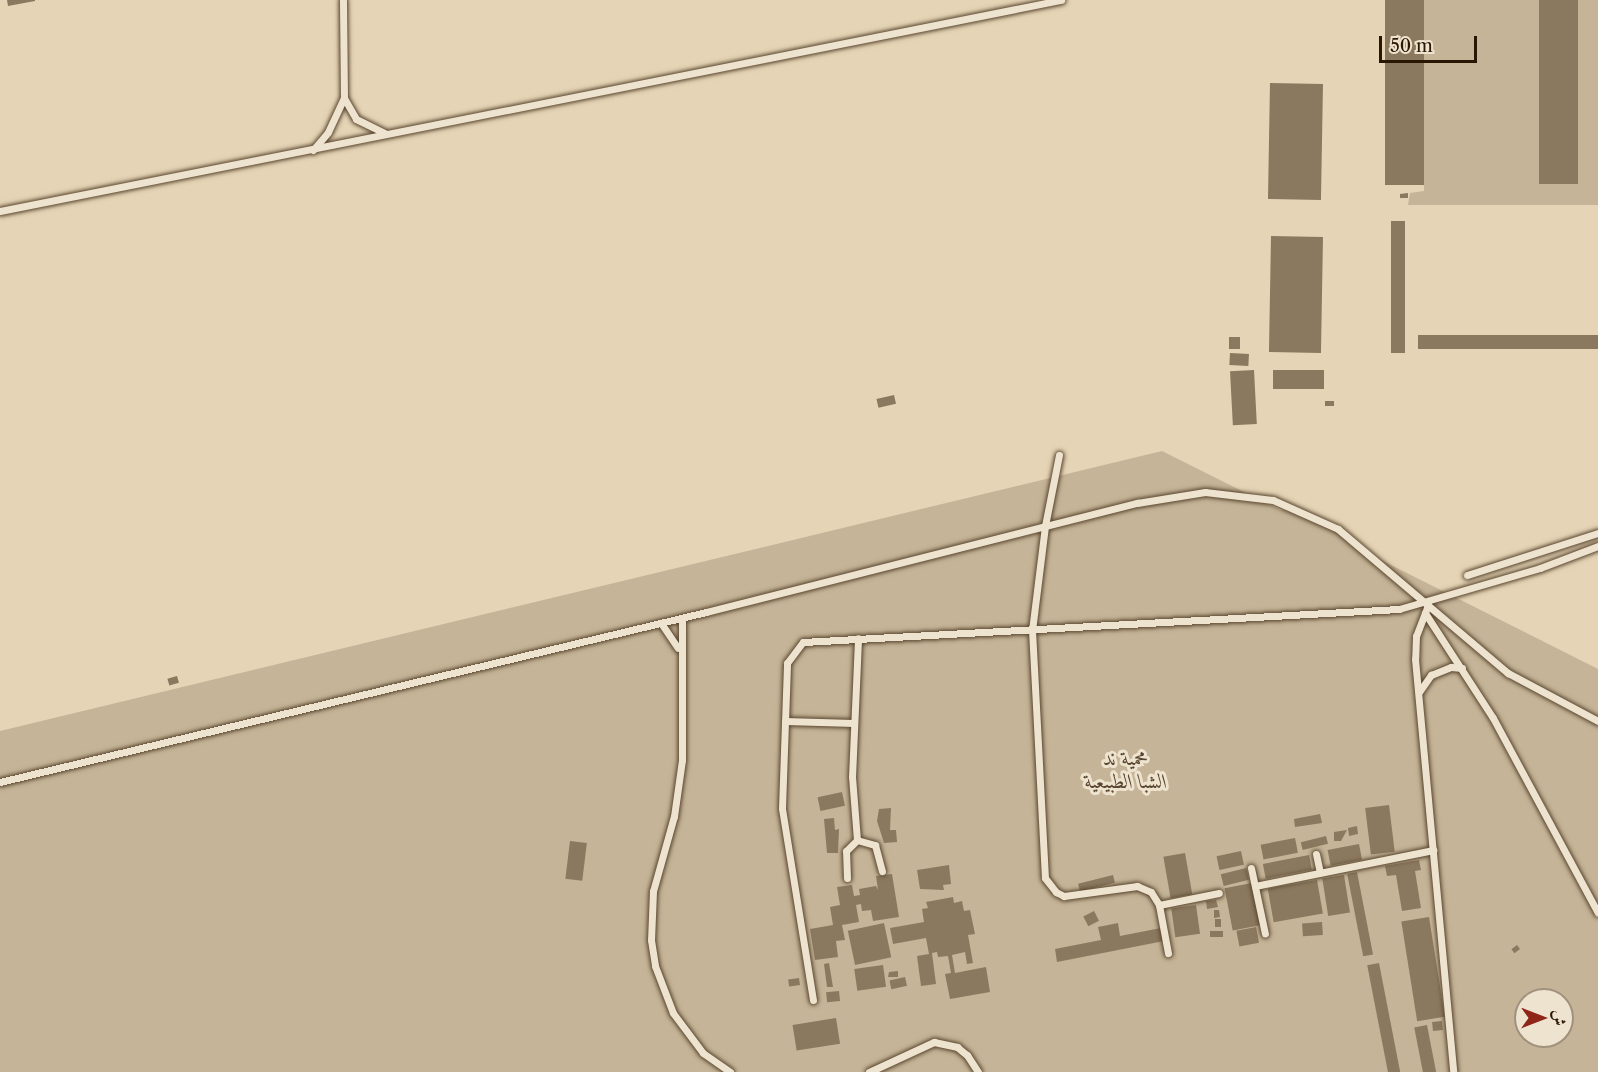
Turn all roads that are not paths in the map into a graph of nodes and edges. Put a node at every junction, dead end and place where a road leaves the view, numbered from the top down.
1 (343, 0) edge
2 (1061, 0) edge
3 (344, 98) junction
4 (388, 134) junction
5 (312, 151) junction
6 (0, 211) edge
7 (1059, 454) dead end
8 (1045, 526) junction
9 (1598, 533) edge
10 (1598, 546) edge
11 (1467, 575) dead end
12 (1426, 607) junction
13 (682, 618) junction
14 (661, 623) junction
15 (1032, 630) junction
16 (858, 638) junction
17 (679, 650) junction
18 (1462, 668) junction
19 (1419, 692) junction
20 (785, 721) junction
21 (1598, 721) edge
22 (854, 723) junction
23 (0, 782) edge
24 (857, 840) junction
25 (1433, 850) junction
26 (1316, 854) dead end
27 (1251, 868) dead end
28 (882, 871) dead end
29 (1320, 873) junction
30 (847, 878) dead end
31 (1255, 886) junction
32 (1219, 893) dead end
33 (1159, 905) junction
34 (1598, 913) edge
35 (1265, 934) dead end
36 (1168, 953) dead end
37 (813, 1000) dead end
38 (730, 1072) edge
39 (869, 1072) edge
40 (978, 1072) edge
41 (1453, 1072) edge

1 - 3 lane
2 - 4 lane
3 - 4 lane
3 - 5 lane
4 - 5 lane
5 - 6 lane
7 - 8 lane
8 - 12 lane
8 - 13 lane
8 - 15 lane
9 - 11 lane
10 - 12 lane
12 - 15 lane
12 - 18 lane
12 - 19 lane
12 - 21 lane
13 - 14 lane
13 - 17 lane
14 - 17 lane
14 - 23 lane
15 - 16 lane
15 - 33 lane
16 - 20 lane
16 - 22 lane
17 - 38 lane
18 - 19 lane
18 - 34 lane
19 - 25 lane
20 - 22 lane
20 - 37 lane
22 - 24 lane
24 - 28 lane
24 - 30 lane
25 - 29 lane
25 - 41 lane
26 - 29 lane
27 - 31 lane
29 - 31 lane
31 - 35 lane
32 - 33 lane
33 - 36 lane
39 - 40 lane

